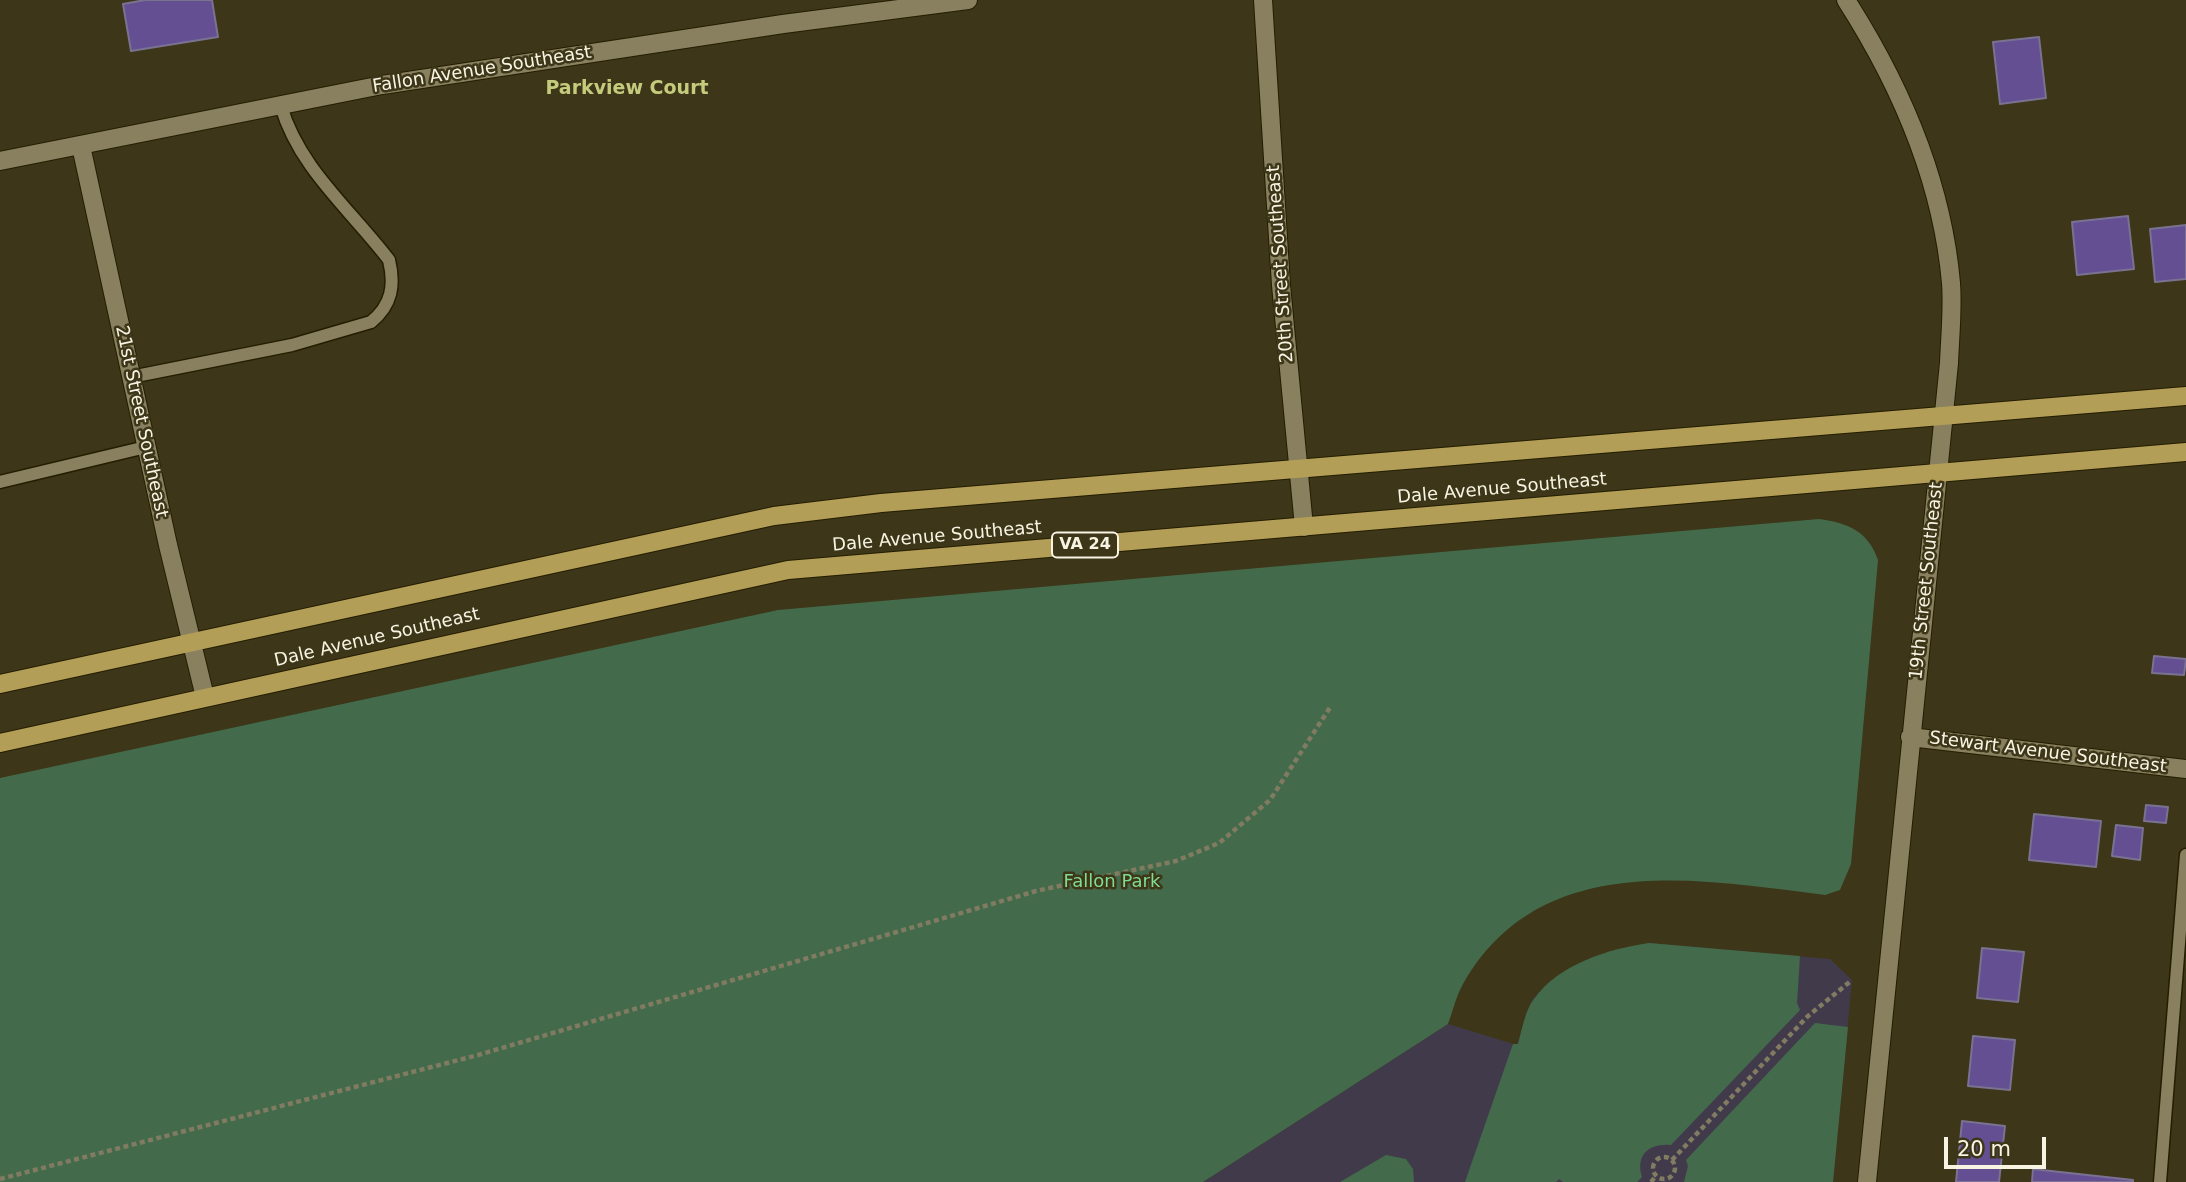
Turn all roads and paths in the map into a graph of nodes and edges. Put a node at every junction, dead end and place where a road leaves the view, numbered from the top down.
1 (968, 0) edge
2 (1263, 0) edge
3 (1846, 0) edge
4 (281, 106) junction
5 (81, 146) junction
6 (0, 161) edge
7 (131, 377) junction
8 (2186, 396) edge
9 (1944, 417) junction
10 (146, 447) junction
11 (2186, 452) edge
12 (1299, 469) junction
13 (1938, 473) junction
14 (0, 482) edge
15 (1304, 527) junction
16 (191, 642) junction
17 (0, 684) edge
18 (205, 697) junction
19 (1331, 706) dead end
20 (1910, 737) junction
21 (0, 743) edge
22 (2186, 769) edge
23 (2186, 855) edge
24 (1852, 980) dead end
25 (1672, 1160) junction
26 (1656, 1176) junction
27 (0, 1179) edge
28 (1651, 1182) edge
29 (1867, 1182) edge
30 (2160, 1182) edge

1 - 4 street, Fallon Avenue Southeast
2 - 12 street, 20th Street Southeast
3 - 9 street, 19th Street Southeast
4 - 5 street, Fallon Avenue Southeast
4 - 7 lane
5 - 6 street, Fallon Avenue Southeast
5 - 7 street, 21st Street Southeast
7 - 10 street, 21st Street Southeast
8 - 9 main road, Dale Avenue Southeast
9 - 12 main road, Dale Avenue Southeast
9 - 13 street, 19th Street Southeast
10 - 14 lane
10 - 16 street, 21st Street Southeast
11 - 13 main road, Dale Avenue Southeast / VA 24
12 - 15 street, 20th Street Southeast
12 - 16 main road, Dale Avenue Southeast
13 - 15 main road, Dale Avenue Southeast / VA 24
13 - 20 street, 19th Street Southeast
15 - 18 main road, Dale Avenue Southeast / VA 24
16 - 17 main road, Dale Avenue Southeast
16 - 18 street, 21st Street Southeast
18 - 21 main road, Dale Avenue Southeast / VA 24
19 - 27 path
20 - 22 street, Stewart Avenue Southeast
20 - 29 street, 19th Street Southeast
23 - 30 lane
24 - 25 path
25 - 26 path
25 - 26 path
26 - 28 path

